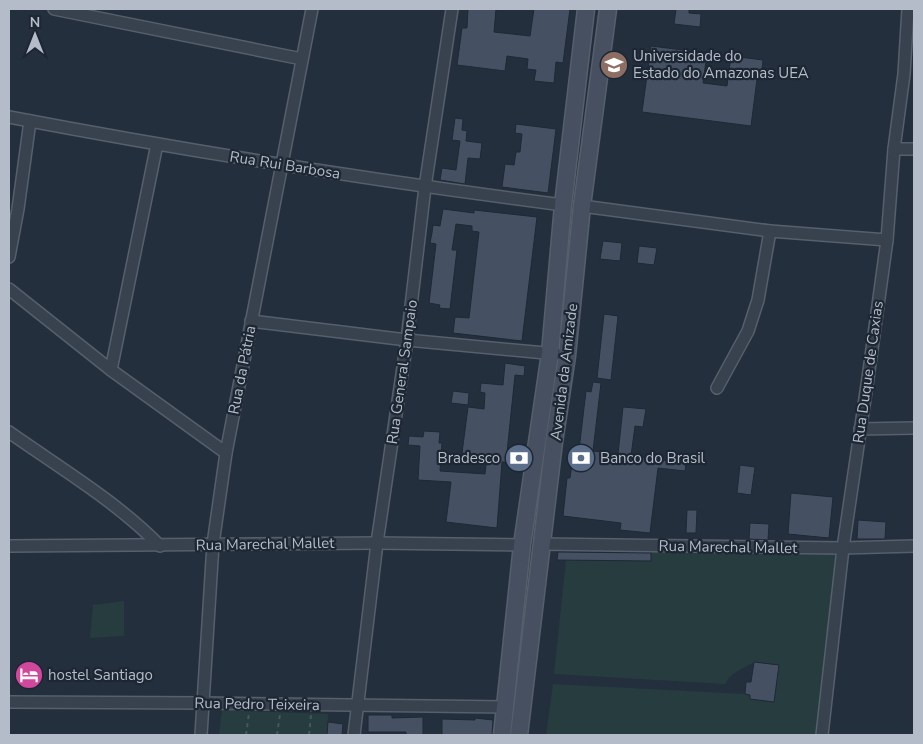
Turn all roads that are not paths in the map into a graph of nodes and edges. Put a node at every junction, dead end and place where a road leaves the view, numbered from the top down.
1 (54, 9) edge
2 (312, 9) edge
3 (452, 9) edge
4 (586, 9) edge
5 (608, 9) edge
6 (908, 9) edge
7 (584, 28) junction
8 (606, 30) junction
9 (910, 45) edge
10 (302, 59) junction
11 (9, 117) edge
12 (30, 121) junction
13 (157, 144) junction
14 (894, 149) junction
15 (914, 149) edge
16 (282, 164) junction
17 (425, 187) junction
18 (563, 205) junction
19 (582, 206) junction
20 (770, 231) junction
21 (887, 240) junction
22 (9, 257) edge
23 (9, 289) edge
24 (251, 321) junction
25 (408, 340) junction
26 (550, 353) junction
27 (567, 356) junction
28 (111, 370) junction
29 (717, 388) dead end
30 (914, 428) edge
31 (860, 429) junction
32 (9, 432) edge
33 (537, 440) junction
34 (554, 442) junction
35 (226, 453) junction
36 (377, 543) junction
37 (212, 544) junction
38 (541, 544) junction
39 (522, 545) junction
40 (9, 546) edge
41 (160, 546) junction
42 (914, 546) edge
43 (843, 548) junction
44 (534, 605) junction
45 (515, 608) junction
46 (9, 702) edge
47 (204, 703) junction
48 (358, 705) junction
49 (506, 707) junction
50 (201, 735) edge
51 (354, 735) edge
52 (502, 735) edge
53 (519, 735) edge
54 (822, 735) edge

1 - 10 street
2 - 10 street, Rua da Pátria
3 - 17 street, Rua General Sampaio
4 - 7 main road, Avenida da Amizade
5 - 8 main road, Avenida da Amizade
6 - 9 street, Rua Duque de Caxias
7 - 8 main road
7 - 18 main road, Avenida da Amizade
8 - 19 main road, Avenida da Amizade
9 - 14 street, Rua Duque de Caxias
10 - 16 street, Rua da Pátria
11 - 12 street, Rua Rui Barbosa
12 - 13 street, Rua Rui Barbosa
12 - 22 street
13 - 16 street, Rua Rui Barbosa
13 - 28 street
14 - 15 street
14 - 21 street, Rua Duque de Caxias
16 - 17 street, Rua Rui Barbosa
16 - 24 street, Rua da Pátria
17 - 18 street, Rua Rui Barbosa
17 - 25 street, Rua General Sampaio
18 - 26 main road, Avenida da Amizade
19 - 20 street
19 - 27 main road, Avenida da Amizade
20 - 21 street
20 - 29 street
21 - 31 street, Rua Duque de Caxias
23 - 28 street
24 - 25 street
24 - 35 street, Rua da Pátria
25 - 26 street
25 - 36 street, Rua General Sampaio
26 - 27 street
26 - 33 main road, Avenida da Amizade
27 - 34 main road, Avenida da Amizade
28 - 35 street
30 - 31 street
31 - 43 street, Rua Duque de Caxias
32 - 41 street
33 - 34 main road
33 - 39 main road, Avenida da Amizade
34 - 38 main road, Avenida da Amizade
35 - 37 street, Rua da Pátria
36 - 37 street, Rua Marechal Mallet
36 - 39 street, Rua Marechal Mallet
36 - 48 street, Rua General Sampaio
37 - 41 street, Rua Marechal Mallet
37 - 47 street, Rua da Pátria
38 - 43 street, Rua Marechal Mallet
38 - 44 main road, Avenida da Amizade
39 - 45 main road, Avenida da Amizade
40 - 41 street, Rua Marechal Mallet
42 - 43 street, Rua Marechal Mallet
43 - 54 street, Rua Duque de Caxias
44 - 45 main road
44 - 53 main road, Avenida da Amizade
45 - 49 main road, Avenida da Amizade
46 - 47 street, Rua Pedro Teixeira
47 - 48 street, Rua Pedro Teixeira
47 - 50 street, Rua da Pátria
48 - 49 street, Rua Pedro Teixeira
48 - 51 street, Rua General Sampaio
49 - 52 main road, Avenida da Amizade

